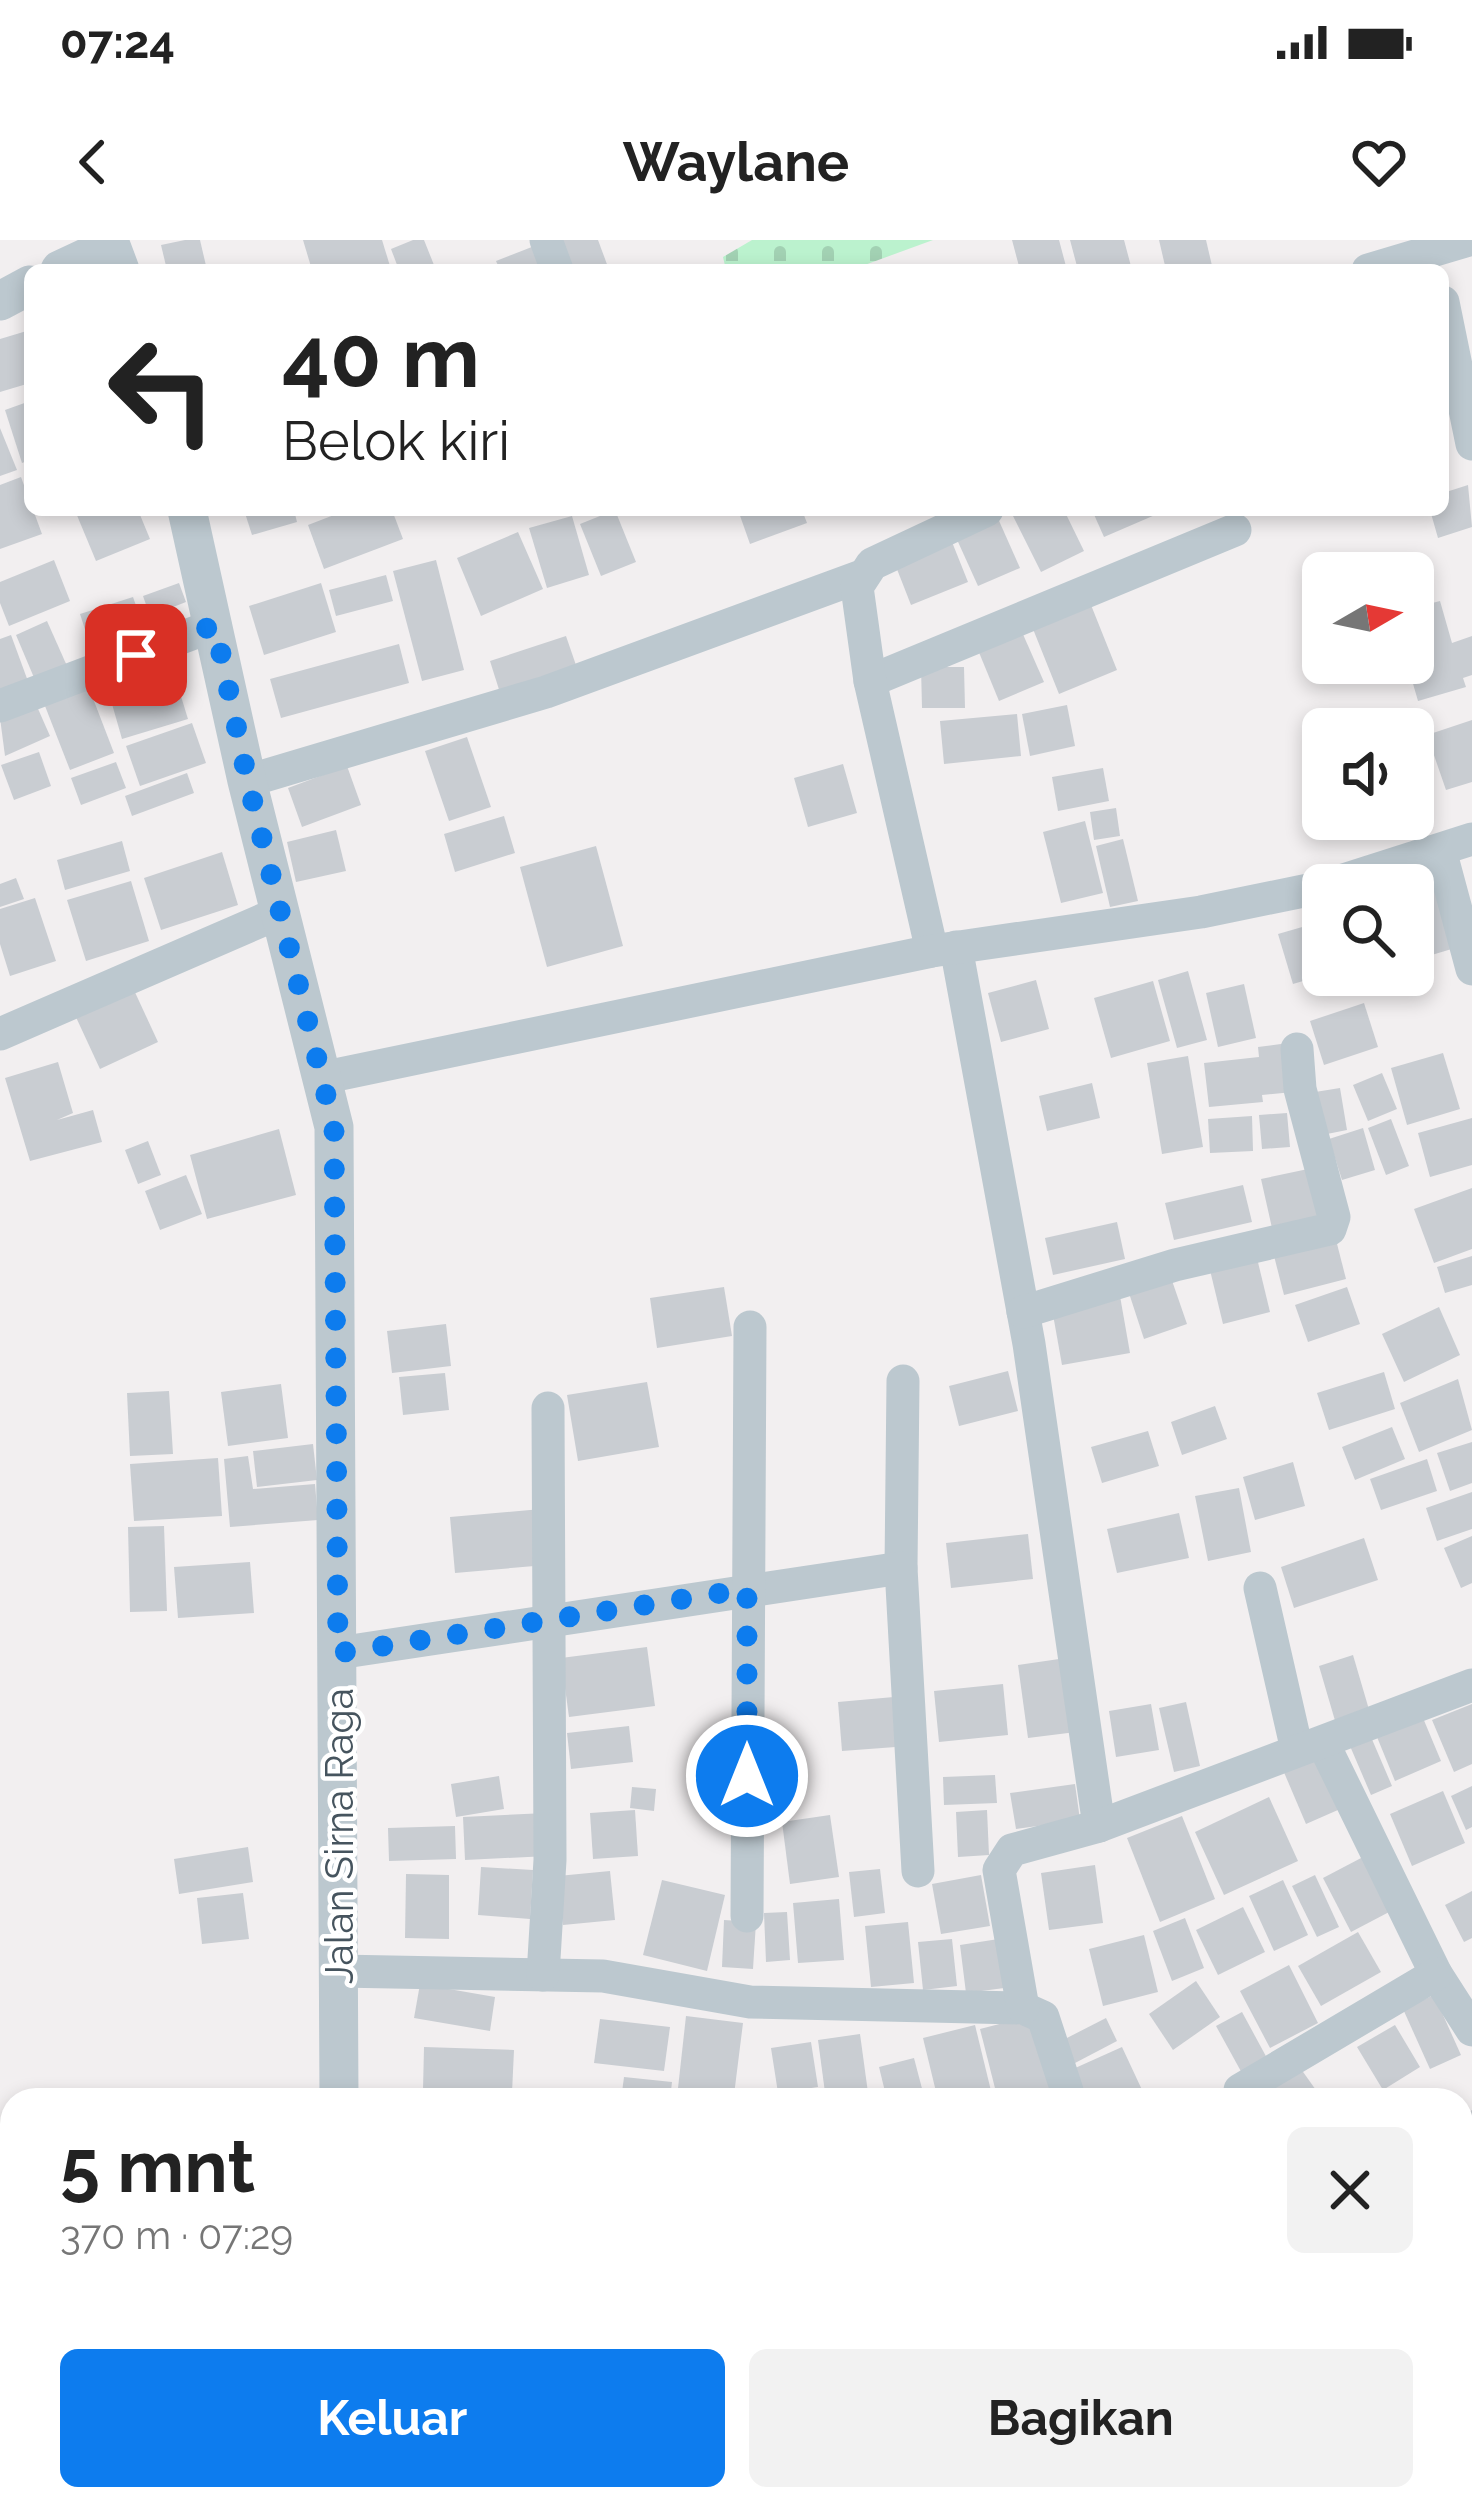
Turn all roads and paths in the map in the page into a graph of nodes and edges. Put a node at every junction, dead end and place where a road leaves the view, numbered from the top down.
1 (1469, 240) edge
2 (116, 249) edge
3 (1435, 261) edge
4 (76, 264) edge
5 (1449, 331) edge
6 (1472, 444) edge
7 (188, 516) edge
8 (974, 516) edge
9 (1235, 530) dead end
10 (859, 577) junction
11 (215, 625) junction
12 (870, 681) junction
13 (0, 706) edge
14 (248, 782) junction
15 (1472, 838) edge
16 (1440, 850) junction
17 (1395, 864) edge
18 (1302, 891) edge
19 (279, 913) junction
20 (944, 949) junction
21 (1472, 969) edge
22 (0, 1034) edge
23 (1297, 1049) dead end
24 (326, 1077) junction
25 (1023, 1312) junction
26 (750, 1327) dead end
27 (903, 1381) dead end
28 (548, 1408) dead end
29 (901, 1568) junction
30 (1260, 1588) dead end
31 (747, 1589) junction
32 (547, 1618) junction
33 (338, 1653) junction
34 (1472, 1684) edge
35 (1310, 1747) junction
36 (1099, 1826) junction
37 (918, 1871) dead end
38 (747, 1916) dead end
39 (339, 1971) junction
40 (1436, 1974) junction
41 (543, 1975) junction
42 (1023, 2008) junction
43 (1472, 2030) edge
44 (339, 2088) edge
45 (1066, 2088) edge
46 (1243, 2088) edge

1 - 3 street
2 - 4 street
5 - 6 street
7 - 11 street, Jalan Sirna Raga
8 - 10 street
9 - 12 street
10 - 12 street
10 - 14 street
11 - 13 street
11 - 14 street, Jalan Sirna Raga
12 - 20 street
14 - 19 street, Jalan Sirna Raga
15 - 16 street
16 - 17 street
16 - 21 street
18 - 20 street
19 - 22 street
19 - 24 street, Jalan Sirna Raga
20 - 24 street
20 - 25 street
23 - 25 street
24 - 33 street, Jalan Sirna Raga
25 - 36 street
26 - 31 street
27 - 29 street
28 - 32 street
29 - 31 street
29 - 37 street
30 - 35 street
31 - 32 street
31 - 38 street
32 - 33 street
32 - 41 street
33 - 39 street, Jalan Sirna Raga
34 - 35 street
35 - 36 street
35 - 40 street
36 - 42 street
39 - 41 street
39 - 44 street, Jalan Sirna Raga
40 - 43 street
40 - 46 street
41 - 42 street
42 - 45 street

